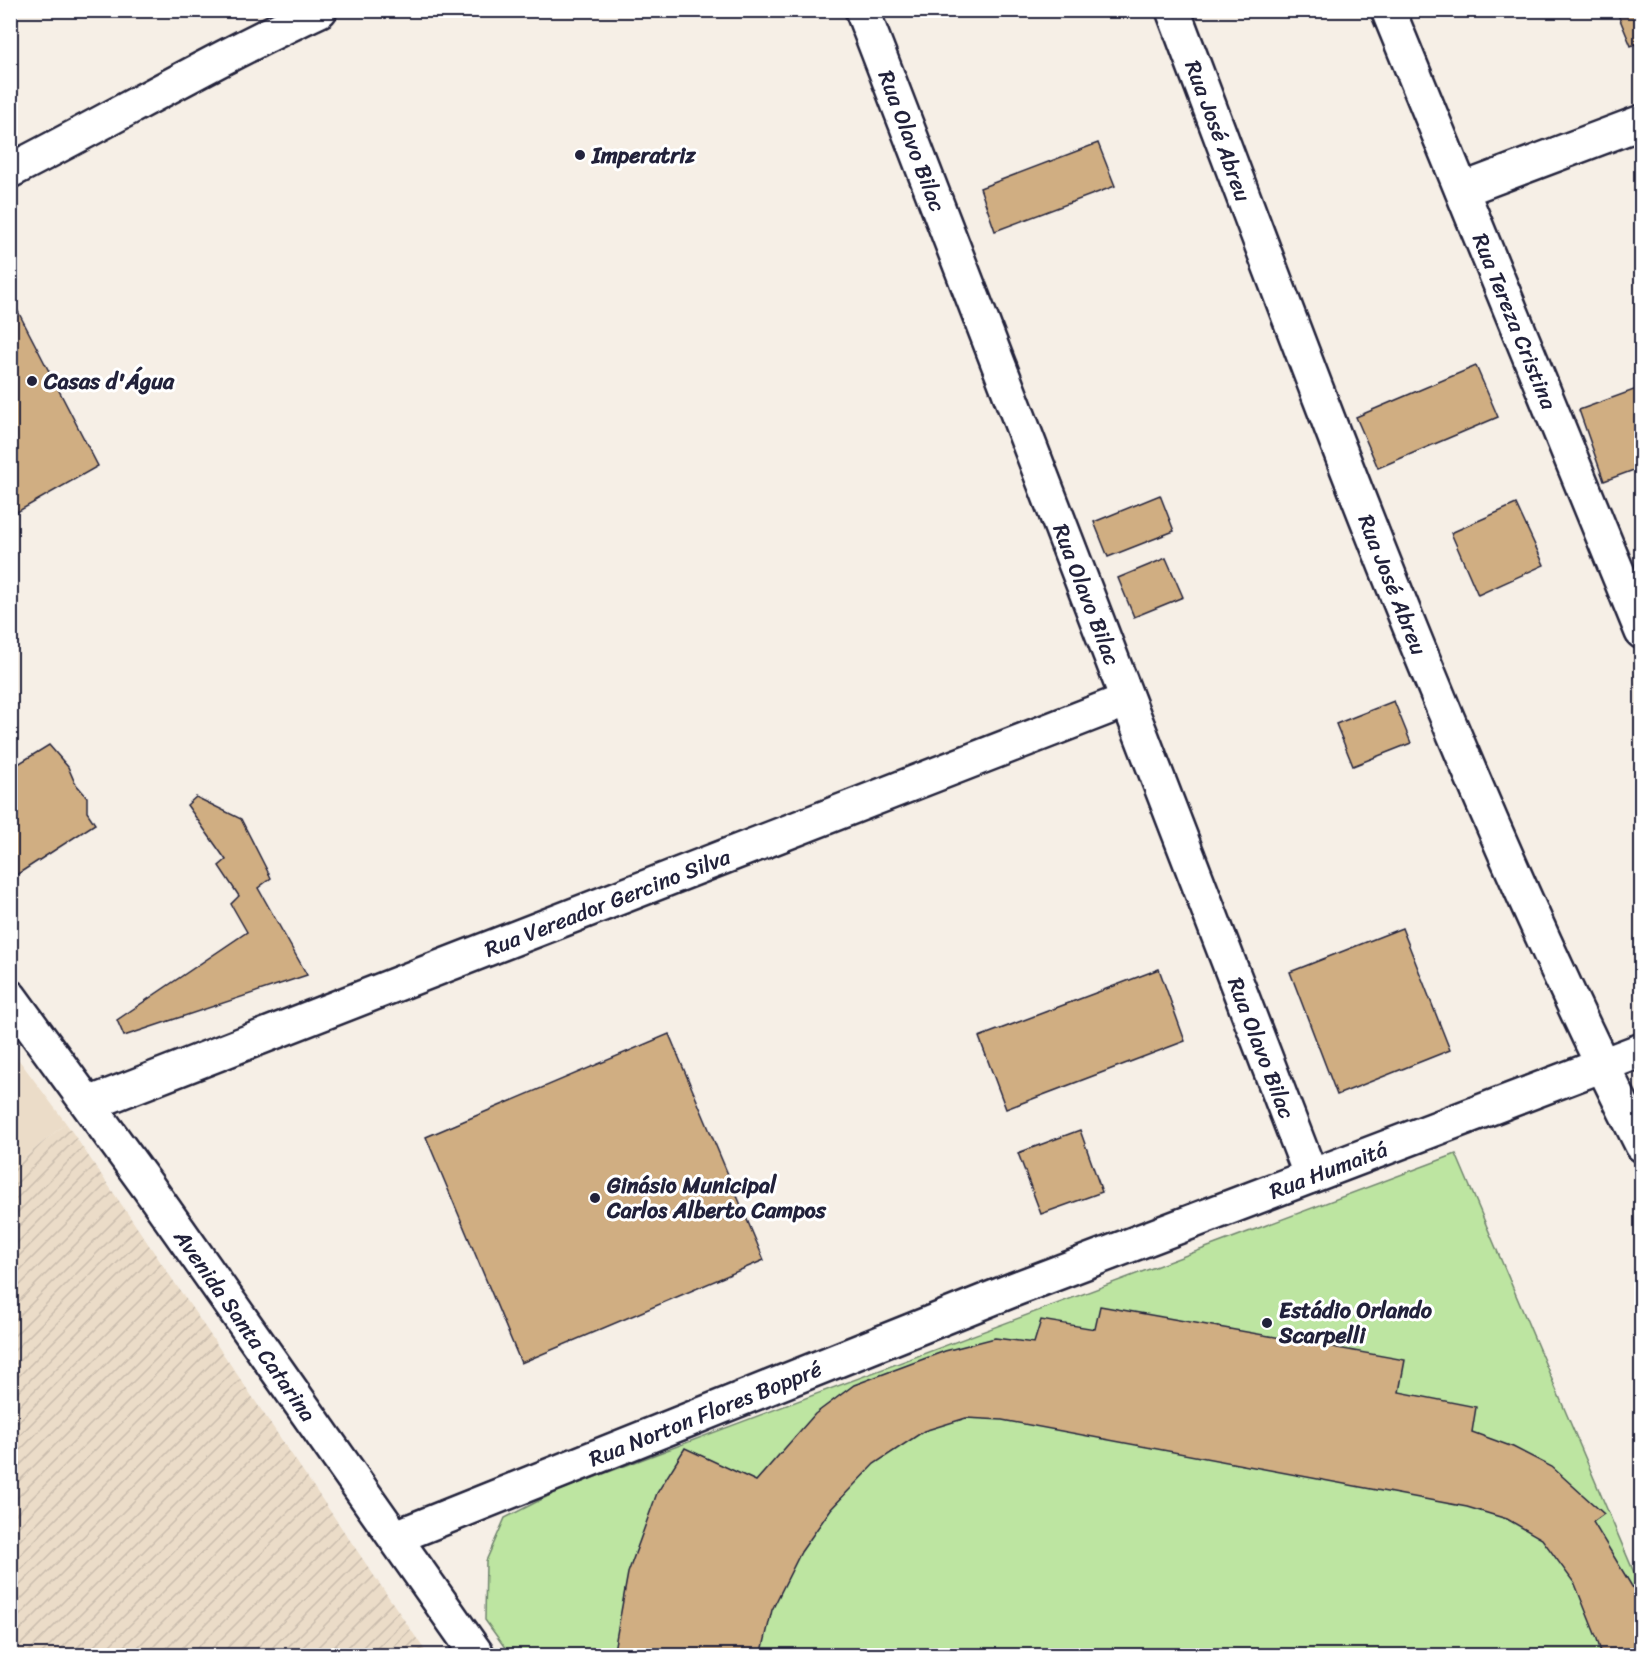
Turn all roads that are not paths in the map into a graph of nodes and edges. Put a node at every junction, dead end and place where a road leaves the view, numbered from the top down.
1 (320, 10) edge
2 (862, 10) edge
3 (1173, 10) edge
4 (1388, 10) edge
5 (1641, 122) edge
6 (10, 171) edge
7 (1462, 190) junction
8 (1641, 632) edge
9 (1127, 700) junction
10 (10, 997) edge
11 (1641, 1050) edge
12 (1602, 1065) junction
13 (89, 1104) junction
14 (1641, 1145) edge
15 (1311, 1176) junction
16 (1016, 1289) joint
17 (396, 1537) junction
18 (478, 1656) edge

1 - 6 street
2 - 9 street, Rua Olavo Bilac
3 - 12 street, Rua José Abreu
4 - 7 street, Rua Tereza Cristina
5 - 7 street
7 - 8 street, Rua Tereza Cristina
9 - 13 street, Rua Vereador Gercino Silva
9 - 15 street, Rua Olavo Bilac
10 - 13 street, Avenida Santa Catarina
11 - 12 street, Rua Humaitá
12 - 14 street, Rua José Abreu
12 - 15 street, Rua Humaitá
13 - 17 street, Avenida Santa Catarina
15 - 16 street, Rua Humaitá
16 - 17 street, Rua Norton Flores Boppré
17 - 18 street, Avenida Santa Catarina

